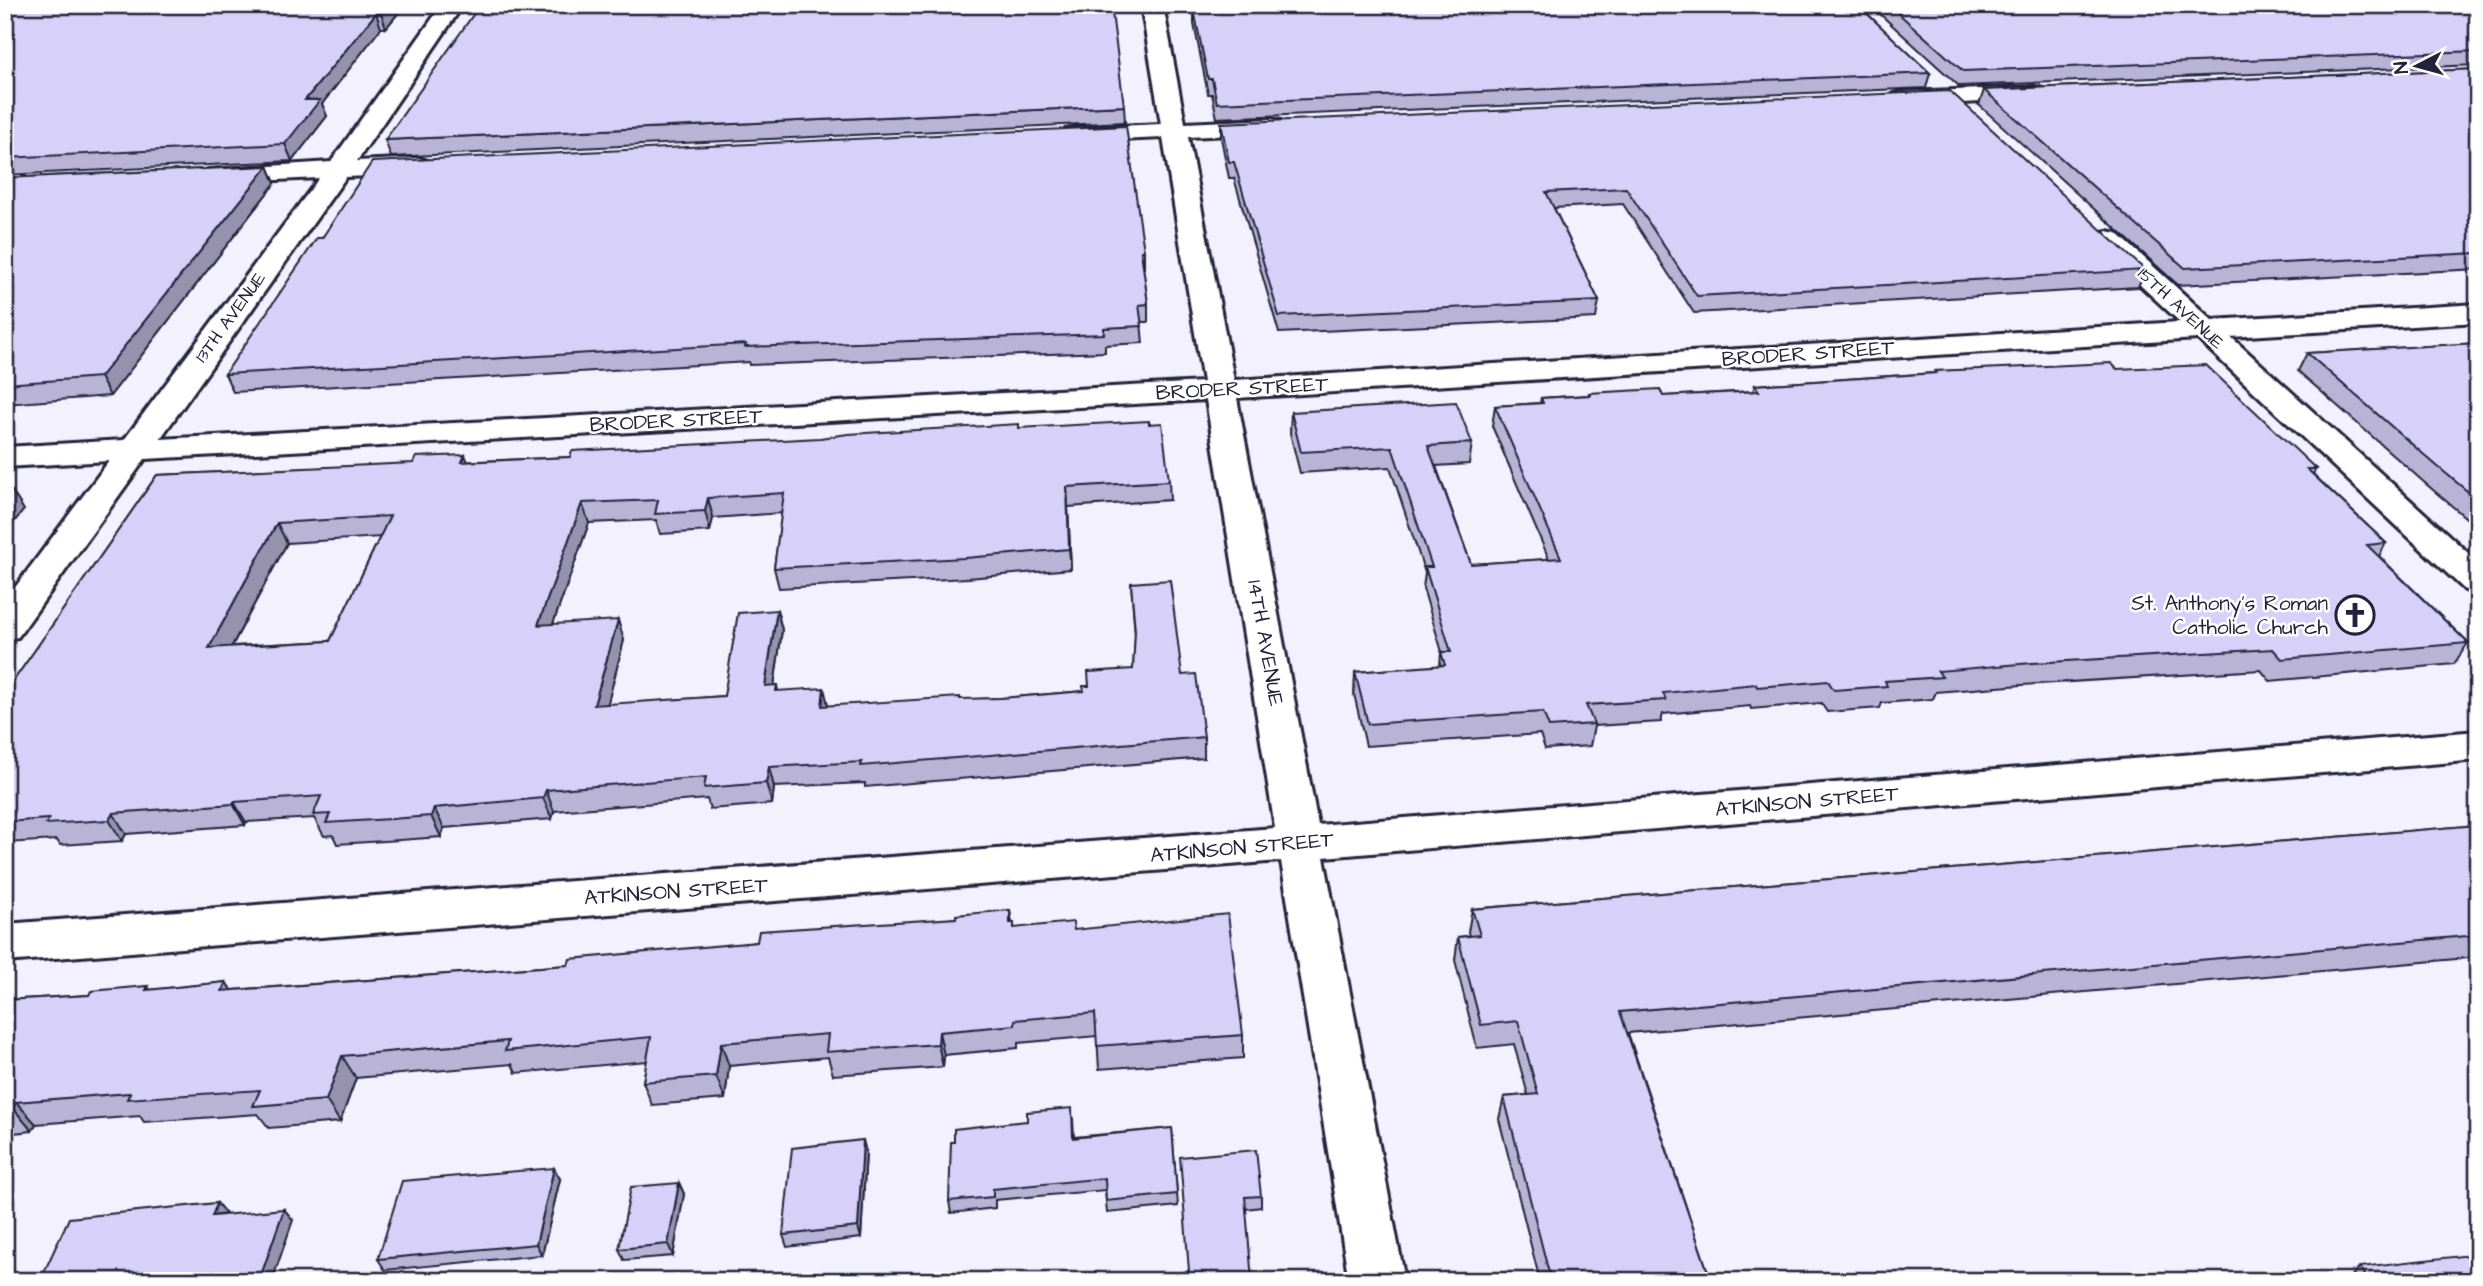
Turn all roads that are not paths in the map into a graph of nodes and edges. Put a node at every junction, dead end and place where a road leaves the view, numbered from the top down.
1 (56, 5) edge
2 (453, 5) edge
3 (1152, 5) edge
4 (5, 7) edge
5 (1925, 72) edge
6 (2063, 92) edge
7 (1953, 97) junction
8 (1884, 100) edge
9 (1982, 124) edge
10 (1301, 125) edge
11 (1176, 130) junction
12 (1050, 136) edge
13 (436, 165) edge
14 (338, 170) junction
15 (200, 176) edge
16 (2087, 221) edge
17 (2478, 313) edge
18 (2203, 329) junction
19 (1221, 390) junction
20 (133, 450) junction
21 (5, 457) edge
22 (2478, 582) edge
23 (5, 628) edge
24 (2478, 745) edge
25 (1301, 843) junction
26 (5, 943) edge
27 (1377, 1281) edge

1 - 4 street
2 - 14 street, 13TH AVENUE
3 - 11 street, 14TH AVENUE
5 - 7 street
6 - 7 street
7 - 8 street
7 - 9 street
10 - 11 street
11 - 12 street
11 - 19 street, 14TH AVENUE
13 - 14 street
14 - 15 street
14 - 20 street, 13TH AVENUE
16 - 18 street, 15TH AVENUE
17 - 18 street, BRODER STREET
18 - 19 street, BRODER STREET
18 - 22 street, 15TH AVENUE
19 - 20 street, BRODER STREET
19 - 25 street, 14TH AVENUE
20 - 21 street, BRODER STREET
20 - 23 street, 13TH AVENUE
24 - 25 street, ATKINSON STREET
25 - 26 street, ATKINSON STREET
25 - 27 street, 14TH AVENUE

